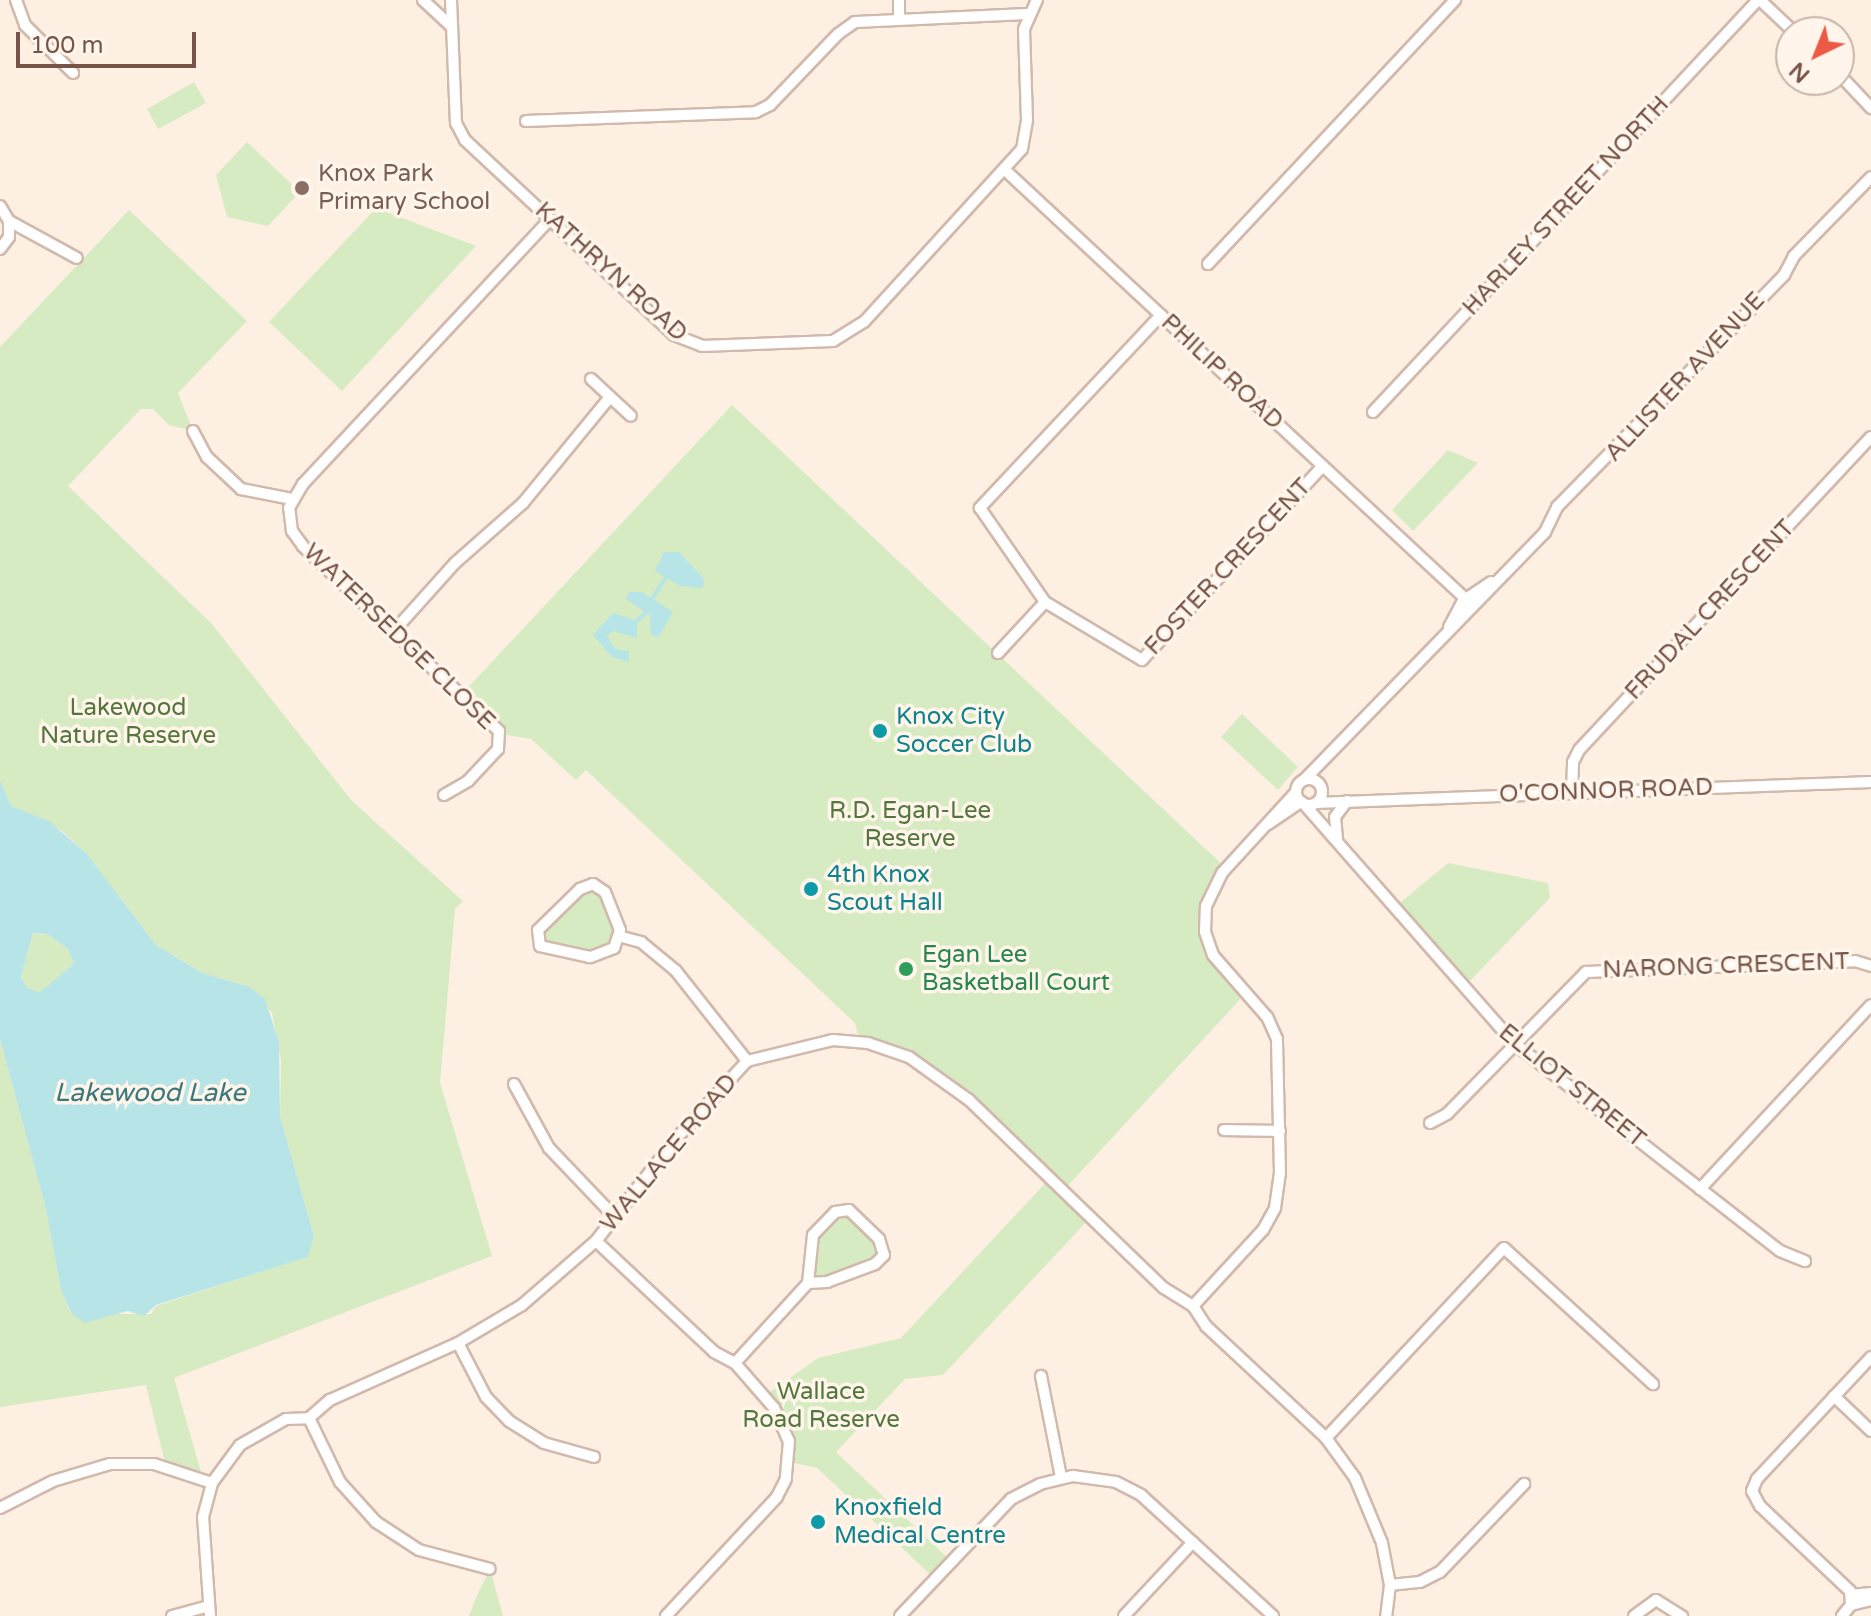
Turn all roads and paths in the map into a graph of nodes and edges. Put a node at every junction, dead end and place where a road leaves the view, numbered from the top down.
1 (16, 0) edge
2 (423, 0) edge
3 (451, 0) edge
4 (899, 0) edge
5 (1037, 0) edge
6 (1455, 0) edge
7 (1759, 0) edge
8 (1027, 14) junction
9 (1776, 16) edge
10 (899, 18) junction
11 (452, 27) junction
12 (73, 73) dead end
13 (1855, 89) joint
14 (1871, 100) edge
15 (1871, 108) edge
16 (526, 121) dead end
17 (1005, 170) junction
18 (1871, 177) edge
19 (0, 206) edge
20 (550, 219) junction
21 (9, 221) junction
22 (0, 249) edge
23 (77, 258) dead end
24 (1208, 264) dead end
25 (1161, 315) junction
26 (591, 379) dead end
27 (610, 397) junction
28 (1373, 412) dead end
29 (631, 416) dead end
30 (193, 431) dead end
31 (1871, 437) edge
32 (1323, 466) junction
33 (292, 499) junction
34 (1467, 601) junction
35 (1045, 602) junction
36 (394, 631) junction
37 (998, 653) dead end
38 (1333, 753) junction
39 (1304, 780) junction
40 (1871, 782) edge
41 (1321, 788) junction
42 (1572, 792) junction
43 (444, 795) dead end
44 (1300, 799) junction
45 (1344, 801) junction
46 (1316, 803) junction
47 (1338, 841) junction
48 (622, 937) junction
49 (1871, 966) edge
50 (1871, 1005) edge
51 (1515, 1044) junction
52 (747, 1061) junction
53 (514, 1084) dead end
54 (1430, 1123) dead end
55 (1224, 1130) dead end
56 (1280, 1131) junction
57 (1700, 1189) junction
58 (615, 1217) junction
59 (596, 1241) junction
60 (1805, 1261) dead end
61 (808, 1283) junction
62 (1193, 1306) junction
63 (458, 1343) junction
64 (1871, 1357) edge
65 (735, 1363) junction
66 (1041, 1376) dead end
67 (1653, 1384) dead end
68 (1834, 1396) junction
69 (309, 1418) junction
70 (1871, 1431) edge
71 (1326, 1438) junction
72 (594, 1457) dead end
73 (1061, 1477) junction
74 (212, 1483) junction
75 (1524, 1484) dead end
76 (0, 1508) edge
77 (1193, 1542) junction
78 (490, 1569) dead end
79 (1390, 1585) junction
80 (1871, 1593) edge
81 (1851, 1600) junction
82 (1871, 1600) edge
83 (208, 1612) edge
84 (172, 1616) edge
85 (666, 1616) edge
86 (900, 1616) edge
87 (1124, 1616) edge
88 (1273, 1616) edge
89 (1386, 1616) edge
90 (1634, 1616) edge
91 (1682, 1616) edge
92 (1842, 1616) edge

1 - 12 street
2 - 11 street
3 - 11 street, KATHRYN ROAD
4 - 10 street
5 - 8 street
6 - 24 street
7 - 9 street
7 - 28 street, HARLEY STREET NORTH
8 - 10 street
8 - 17 street, KATHRYN ROAD
10 - 16 street
11 - 20 street, KATHRYN ROAD
13 - 14 street
13 - 15 street
17 - 20 street, KATHRYN ROAD
17 - 25 street, PHILIP ROAD
18 - 34 street, ALLISTER AVENUE
19 - 21 street
20 - 33 street
21 - 22 street
21 - 23 street
25 - 32 street, PHILIP ROAD
25 - 35 street, FOSTER CRESCENT
26 - 27 street
27 - 29 street
27 - 36 street
30 - 33 street
31 - 42 street, FRUDAL CRESCENT
32 - 34 street, PHILIP ROAD
32 - 35 street, FOSTER CRESCENT
33 - 36 street, WATERSEDGE CLOSE
34 - 38 street, ALLISTER AVENUE
35 - 37 street
36 - 43 street, WATERSEDGE CLOSE
38 - 39 street, ALLISTER AVENUE
38 - 41 street, ALLISTER AVENUE
39 - 41 street
39 - 44 street, ALLISTER AVENUE
40 - 42 street, O'CONNOR ROAD
41 - 45 street
41 - 46 street, ALLISTER AVENUE
42 - 45 street, O'CONNOR ROAD
44 - 46 street, O'CONNOR ROAD
44 - 47 street, ELLIOT STREET
44 - 56 street
45 - 46 street, O'CONNOR ROAD
45 - 47 street
47 - 51 street, ELLIOT STREET
48 - 48 street
48 - 52 street
49 - 51 street, NARONG CRESCENT
50 - 57 street
51 - 54 street, NARONG CRESCENT
51 - 57 street, ELLIOT STREET
52 - 58 street, WALLACE ROAD
52 - 62 street, WALLACE ROAD
53 - 58 street
55 - 56 street
56 - 62 street
57 - 60 street, ELLIOT STREET
58 - 59 street, WALLACE ROAD
59 - 63 street, WALLACE ROAD
59 - 65 street
61 - 61 street
61 - 65 street
62 - 71 street, WALLACE ROAD
63 - 69 street, WALLACE ROAD
63 - 72 street
64 - 68 street
65 - 85 street
66 - 73 street
67 - 71 street
68 - 70 street
68 - 81 street
69 - 74 street, WALLACE ROAD
69 - 78 street
71 - 79 street, WALLACE ROAD
73 - 77 street
73 - 86 street
74 - 76 street
74 - 83 street, WALLACE ROAD
75 - 79 street
77 - 87 street
77 - 88 street
79 - 89 street, WALLACE ROAD
80 - 81 street
81 - 82 street
81 - 92 street
83 - 84 street
90 - 91 street

